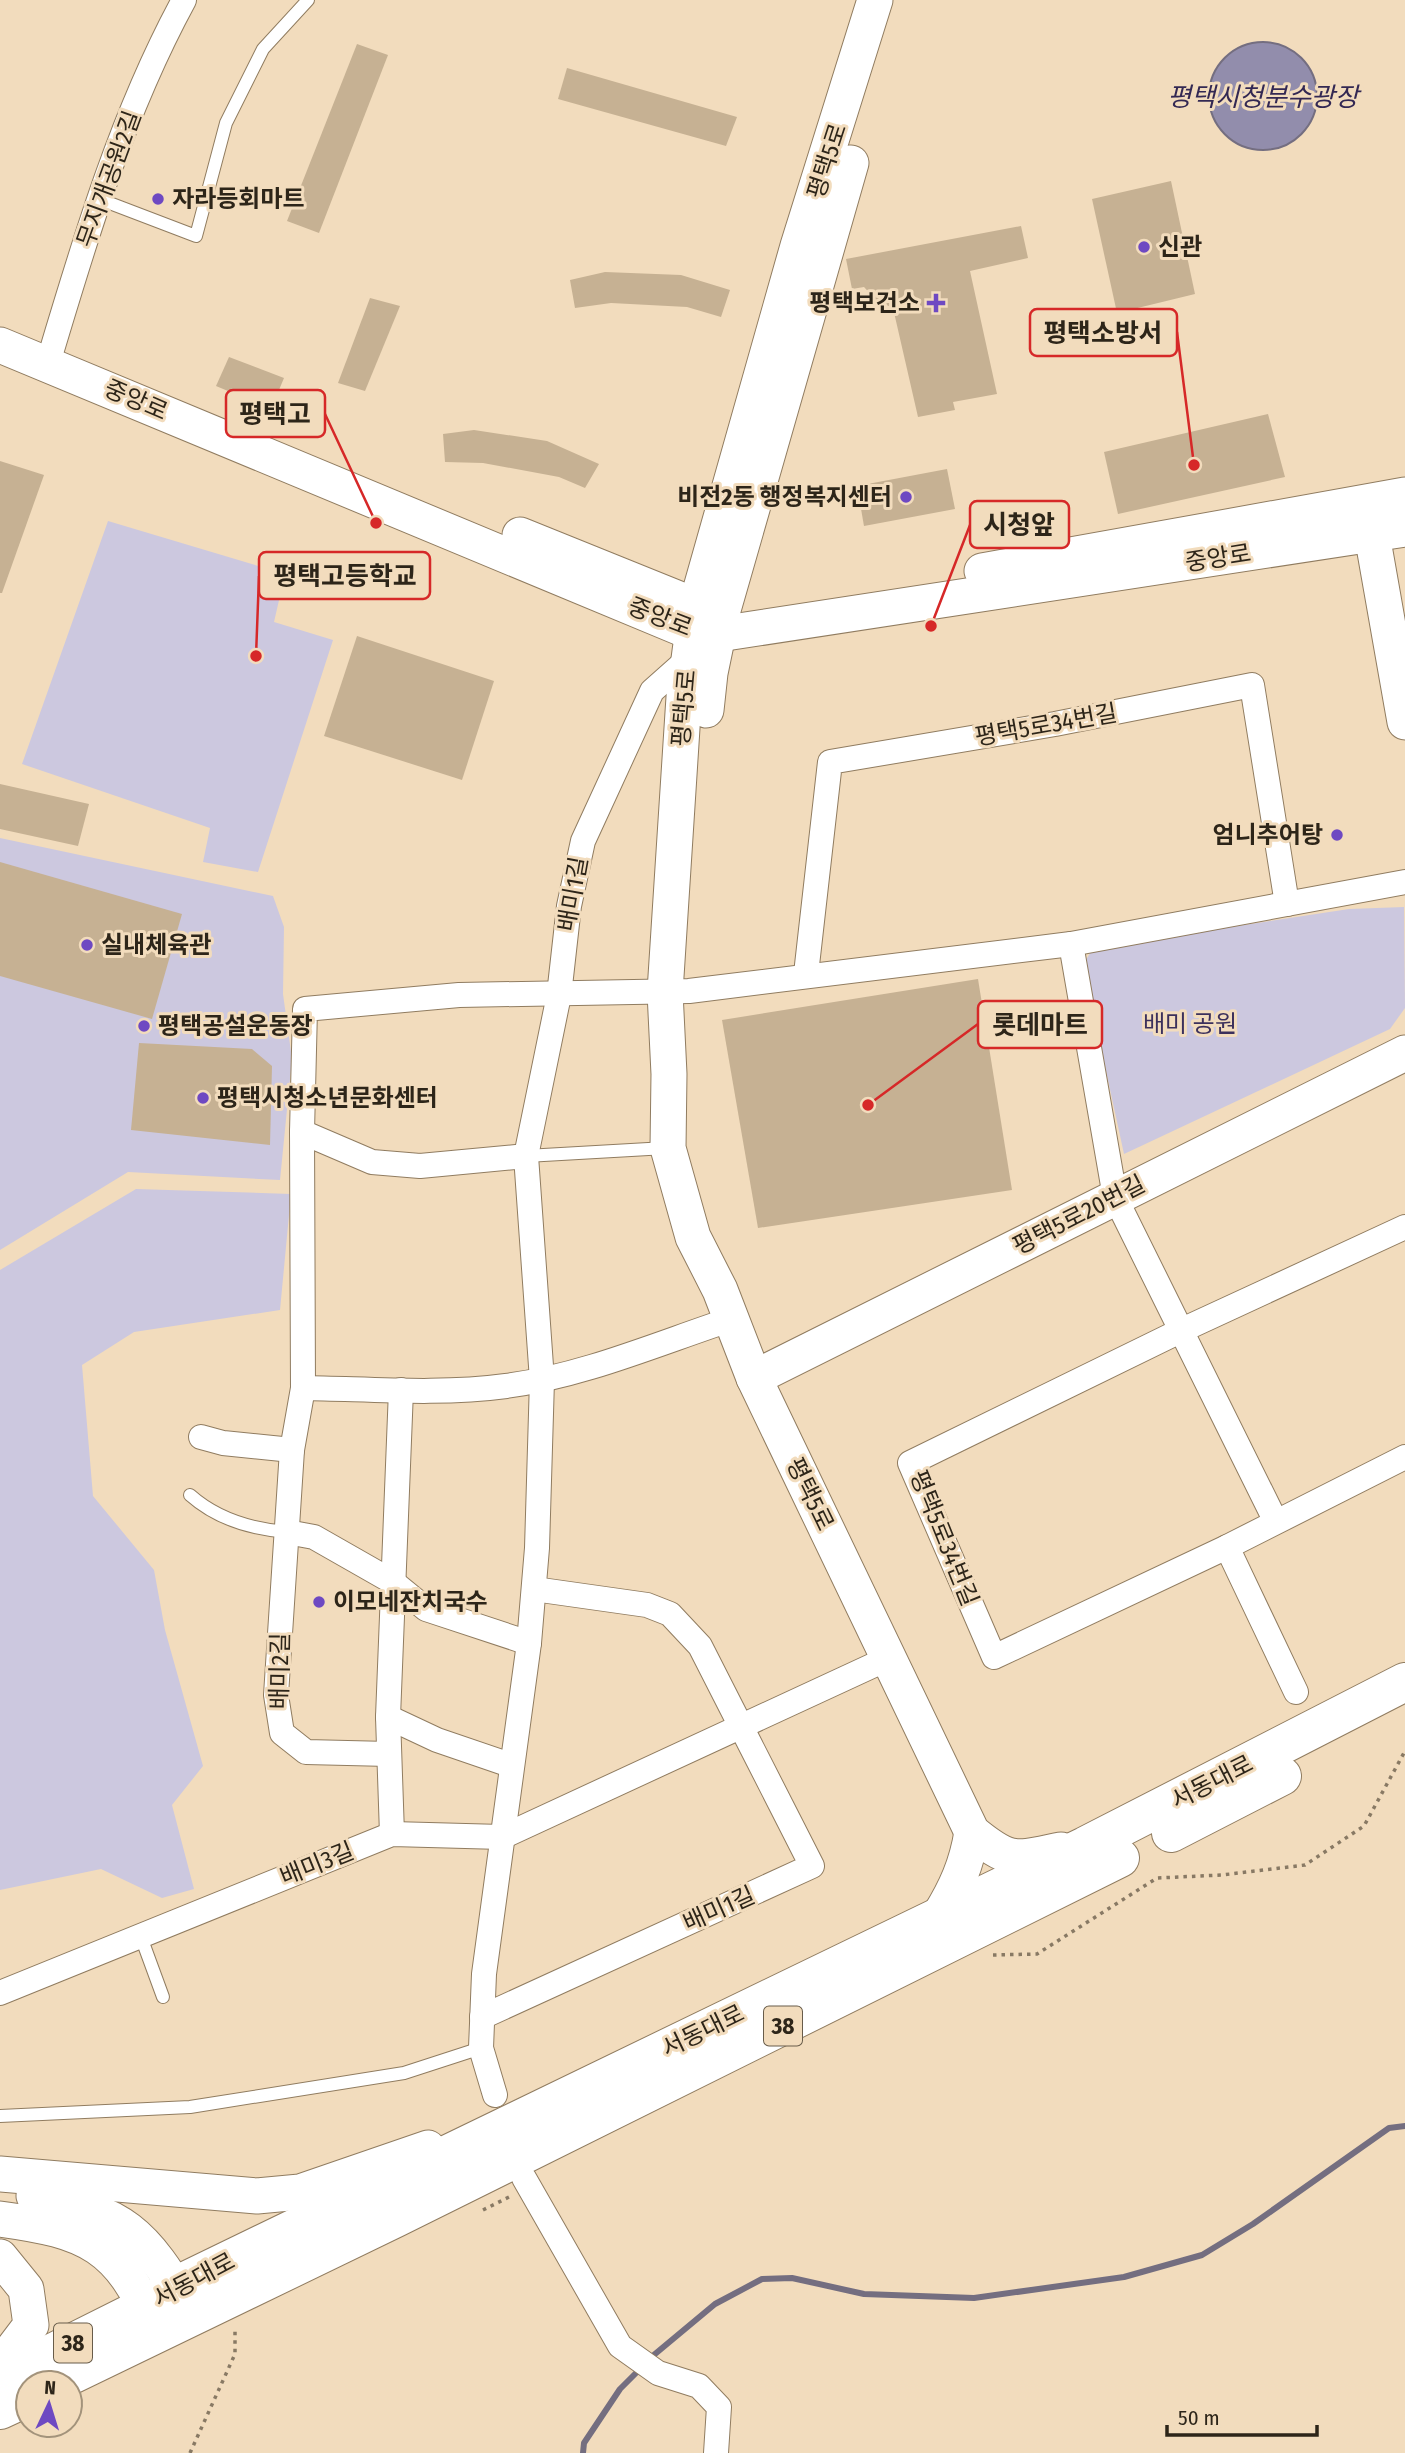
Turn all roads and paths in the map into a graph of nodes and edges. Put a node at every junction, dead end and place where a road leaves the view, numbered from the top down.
1 (184, 0) edge
2 (308, 0) edge
3 (875, 0) edge
4 (897, 0) edge
5 (99, 199) junction
6 (809, 257) junction
7 (0, 327) edge
8 (0, 345) edge
9 (50, 355) junction
10 (1405, 495) edge
11 (1365, 500) junction
12 (1388, 532) edge
13 (704, 628) junction
14 (1405, 722) edge
15 (1405, 882) edge
16 (1287, 904) junction
17 (1071, 944) junction
18 (806, 974) junction
19 (665, 992) junction
20 (559, 995) junction
21 (1405, 1053) edge
22 (302, 1132) junction
23 (668, 1148) junction
24 (526, 1156) junction
25 (1115, 1197) junction
26 (1405, 1227) edge
27 (732, 1319) junction
28 (1180, 1331) junction
29 (754, 1378) junction
30 (542, 1380) junction
31 (303, 1388) junction
32 (401, 1390) junction
33 (201, 1437) dead end
34 (292, 1450) junction
35 (1405, 1457) edge
36 (190, 1495) dead end
37 (1275, 1520) junction
38 (287, 1532) junction
39 (1227, 1547) junction
40 (393, 1582) junction
41 (534, 1589) junction
42 (529, 1643) junction
43 (889, 1658) junction
44 (1405, 1682) edge
45 (1296, 1692) dead end
46 (1405, 1712) edge
47 (388, 1717) junction
48 (740, 1726) junction
49 (1405, 1751) edge
50 (389, 1754) junction
51 (510, 1765) junction
52 (972, 1832) junction
53 (392, 1834) junction
54 (502, 1837) junction
55 (1085, 1846) junction
56 (939, 1916) junction
57 (141, 1937) junction
58 (988, 1955) dead end
59 (0, 1993) edge
60 (163, 1997) dead end
61 (482, 2017) junction
62 (701, 2032) junction
63 (481, 2048) junction
64 (495, 2095) dead end
65 (0, 2116) edge
66 (0, 2174) edge
67 (526, 2183) joint
68 (0, 2189) edge
69 (480, 2211) dead end
70 (0, 2219) edge
71 (0, 2257) edge
72 (179, 2314) junction
73 (0, 2359) edge
74 (80, 2369) edge
75 (0, 2379) edge
76 (190, 2453) edge
77 (716, 2453) edge

1 - 5 street, 무지개공원2길
2 - 5 lane
3 - 6 main road, 평택5로
4 - 6 main road
5 - 9 street, 무지개공원2길
6 - 13 main road, 평택5로
7 - 9 main road, 중앙로
8 - 9 main road, 중앙로
9 - 13 main road, 중앙로
10 - 11 main road, 중앙로
11 - 12 main road
11 - 13 main road, 중앙로
12 - 13 main road, 중앙로
12 - 14 main road
13 - 19 main road, 평택5로
13 - 20 street, 배미1길
15 - 16 street
16 - 17 street
16 - 18 street, 평택5로34번길
17 - 18 street
17 - 25 street
18 - 19 street
19 - 20 street
19 - 23 main road, 평택5로
20 - 22 street, 배미2길
20 - 24 street, 배미1길
21 - 25 main road, 평택5로20번길
22 - 24 street
22 - 31 street, 배미2길
23 - 24 lane
23 - 27 main road, 평택5로
24 - 30 street, 배미1길
25 - 28 street
25 - 29 main road, 평택5로20번길
26 - 28 street, 평택5로34번길
27 - 29 main road, 평택5로
27 - 30 street
28 - 37 street
28 - 39 street, 평택5로34번길
29 - 43 main road, 평택5로
30 - 32 street
30 - 41 street, 배미1길
31 - 32 street
31 - 34 street, 배미2길
32 - 40 street
33 - 34 street
34 - 38 street, 배미2길
35 - 37 street, 평택5로34번길
36 - 38 lane
37 - 39 street, 평택5로34번길
38 - 40 street
38 - 50 street, 배미2길
39 - 45 street
40 - 42 street
40 - 47 street
41 - 42 street, 배미1길
41 - 48 street, 배미1길
42 - 51 street, 배미1길
43 - 48 street
43 - 52 main road, 평택5로
44 - 55 main road, 서동대로 / 38
46 - 72 main road, 서동대로 / 38
47 - 50 street
47 - 51 street
48 - 54 street
48 - 61 street, 배미1길
49 - 58 path
50 - 53 street
51 - 54 street, 배미1길
52 - 55 main road
52 - 56 main road
53 - 54 street, 배미3길
53 - 57 street, 배미3길
54 - 61 street, 배미1길
55 - 56 main road, 서동대로 / 38
56 - 62 main road, 서동대로 / 38
57 - 59 street, 배미3길
57 - 60 lane
61 - 63 street, 배미1길
62 - 66 main road
62 - 72 main road, 서동대로 / 38
63 - 64 street, 배미1길
63 - 65 lane
67 - 69 path
67 - 77 street
68 - 72 main road
70 - 72 main road
71 - 73 main road
72 - 74 main road, 서동대로 / 38
72 - 75 main road, 서동대로 / 38
72 - 76 path

